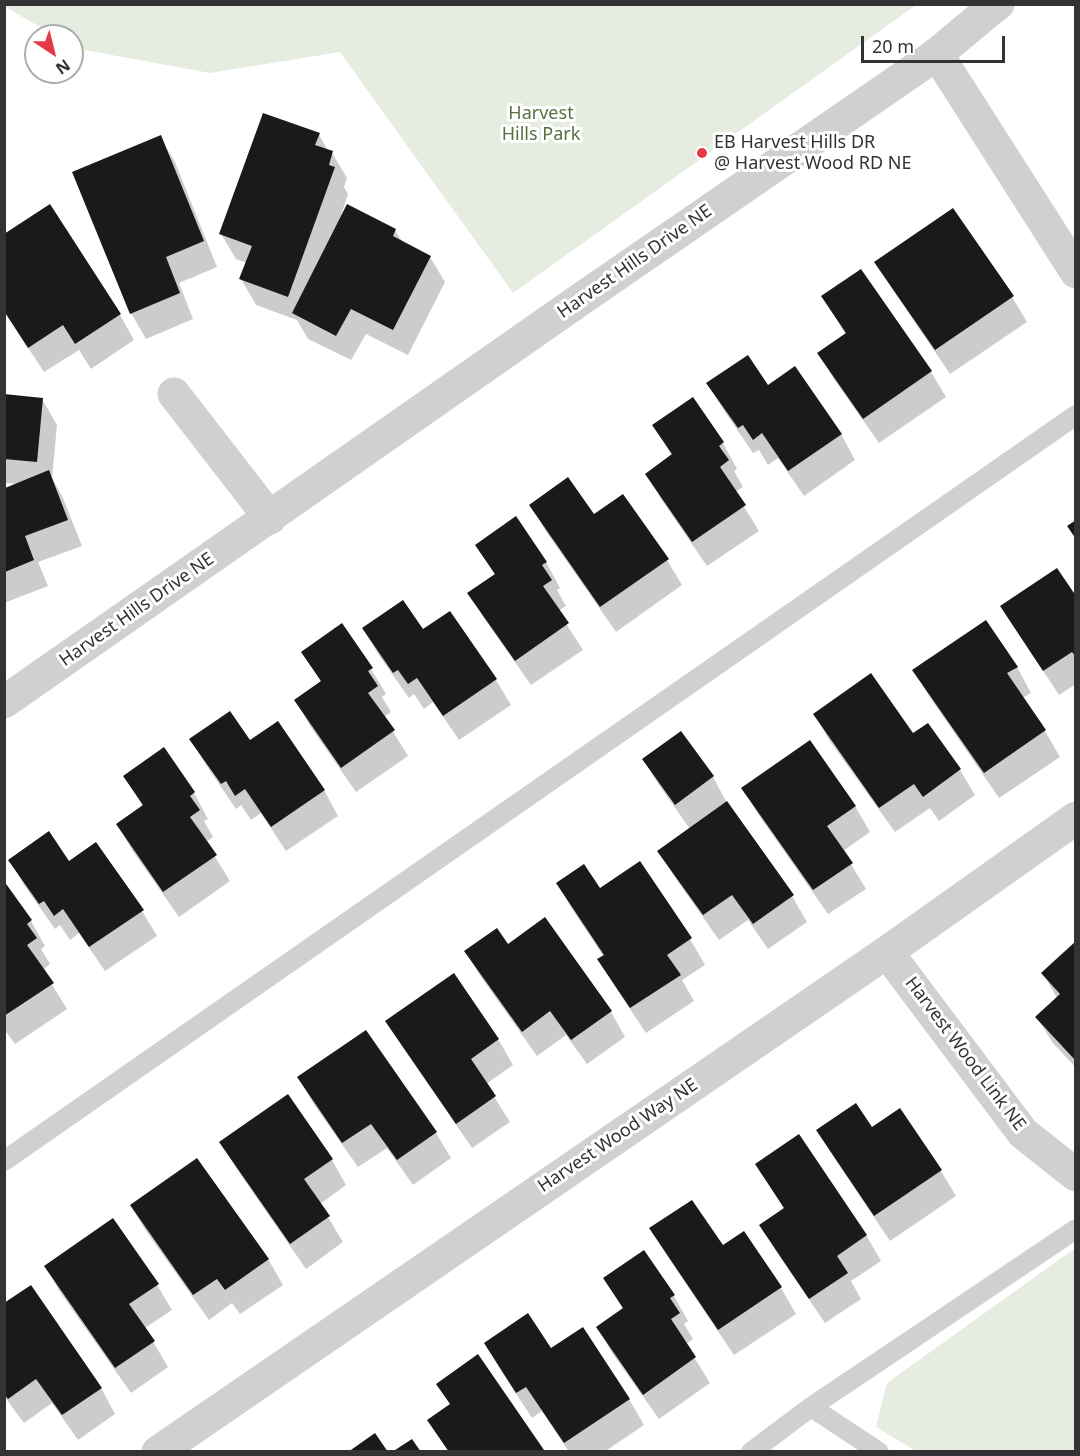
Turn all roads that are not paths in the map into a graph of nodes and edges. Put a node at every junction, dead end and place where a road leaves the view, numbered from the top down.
1 (998, 4) edge
2 (937, 54) junction
3 (1076, 272) edge
4 (174, 394) dead end
5 (1076, 415) edge
6 (270, 518) junction
7 (4, 702) edge
8 (1076, 818) edge
9 (887, 952) junction
10 (4, 1161) edge
11 (1076, 1175) edge
12 (1076, 1229) edge
13 (811, 1407) junction
14 (158, 1452) edge
15 (751, 1452) edge
16 (879, 1452) edge

1 - 2 street, Harvest Hills Drive NE
2 - 3 street
2 - 6 street, Harvest Hills Drive NE
4 - 6 street
5 - 10 lane
6 - 7 street, Harvest Hills Drive NE
8 - 9 street, Harvest Wood Way NE
9 - 11 street, Harvest Wood Link NE
9 - 14 street, Harvest Wood Way NE
12 - 13 lane
13 - 15 lane
13 - 16 lane

